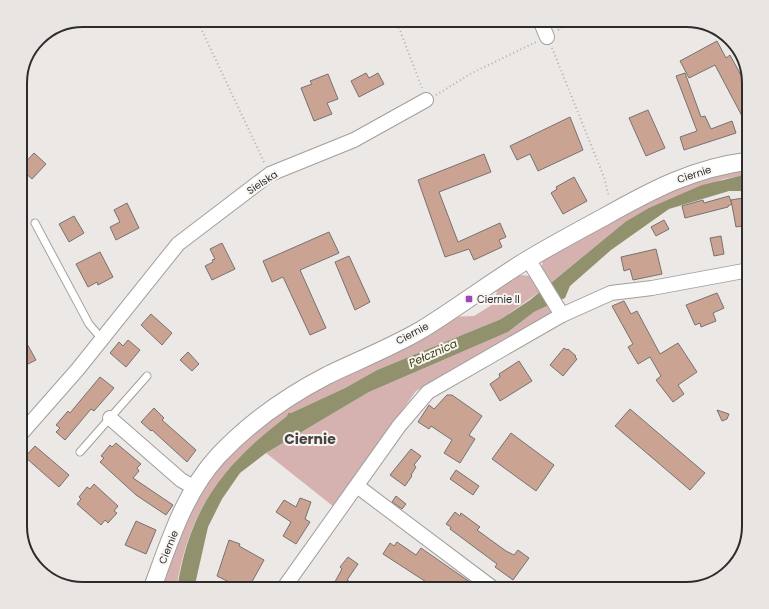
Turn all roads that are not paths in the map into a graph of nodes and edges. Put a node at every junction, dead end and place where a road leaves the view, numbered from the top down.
1 (543, 27) edge
2 (547, 36) road end
3 (426, 100) road end
4 (742, 162) edge
5 (35, 223) dead end
6 (528, 259) junction
7 (742, 271) edge
8 (559, 309) junction
9 (102, 339) junction
10 (147, 376) dead end
11 (110, 418) junction
12 (27, 427) edge
13 (80, 452) dead end
14 (356, 486) junction
15 (195, 488) junction
16 (155, 582) edge
17 (288, 582) edge
18 (485, 582) edge

1 - 2 street
3 - 9 street, Sielska
4 - 6 street, Ciernie
5 - 9 lane
6 - 8 street
6 - 15 street, Ciernie
7 - 8 street
8 - 14 street
9 - 12 street, Sielska
10 - 11 lane
11 - 13 lane
11 - 15 street
14 - 17 street
14 - 18 street
15 - 16 street, Ciernie

